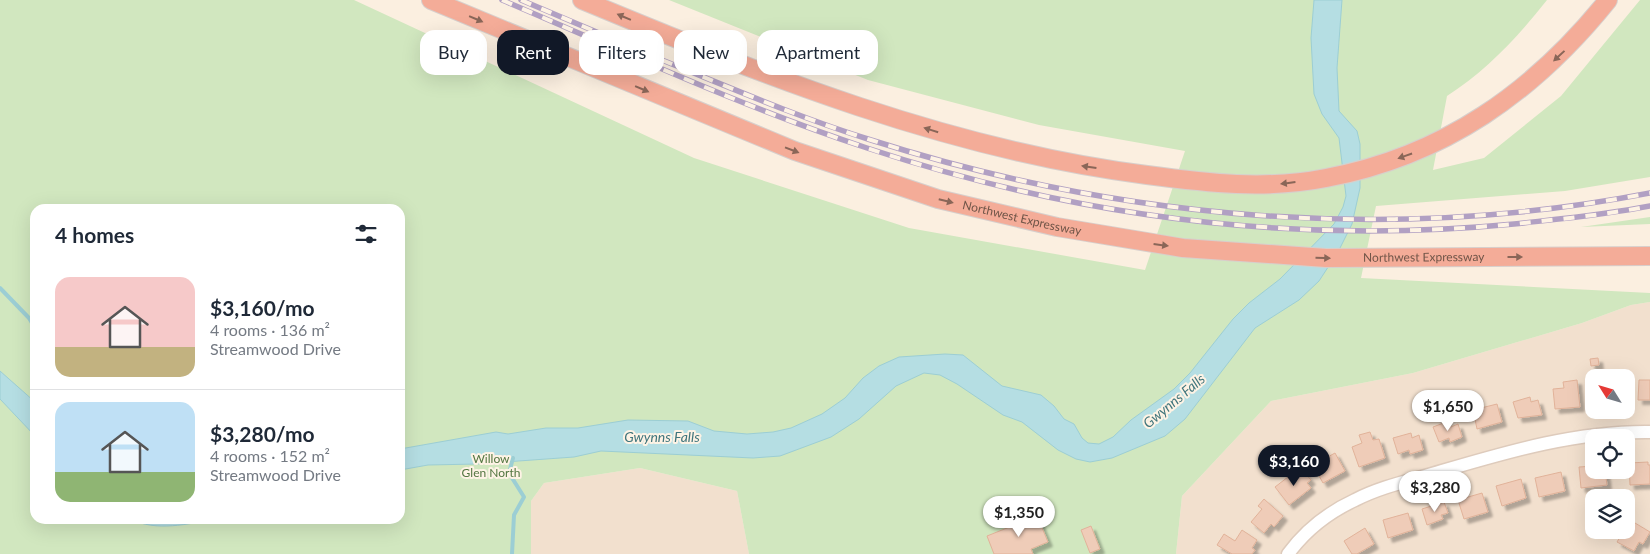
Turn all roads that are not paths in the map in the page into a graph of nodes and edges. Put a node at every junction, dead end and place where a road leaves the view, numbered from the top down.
1 (431, 0) edge
2 (582, 0) edge
3 (1603, 0) edge
4 (1608, 0) edge
5 (1592, 20) junction
6 (1650, 256) edge
7 (1650, 432) edge
8 (1288, 554) edge

1 -> 6 highway, Northwest Expressway
5 -> 2 highway
3 - 5 highway
4 - 5 highway
7 - 8 street

